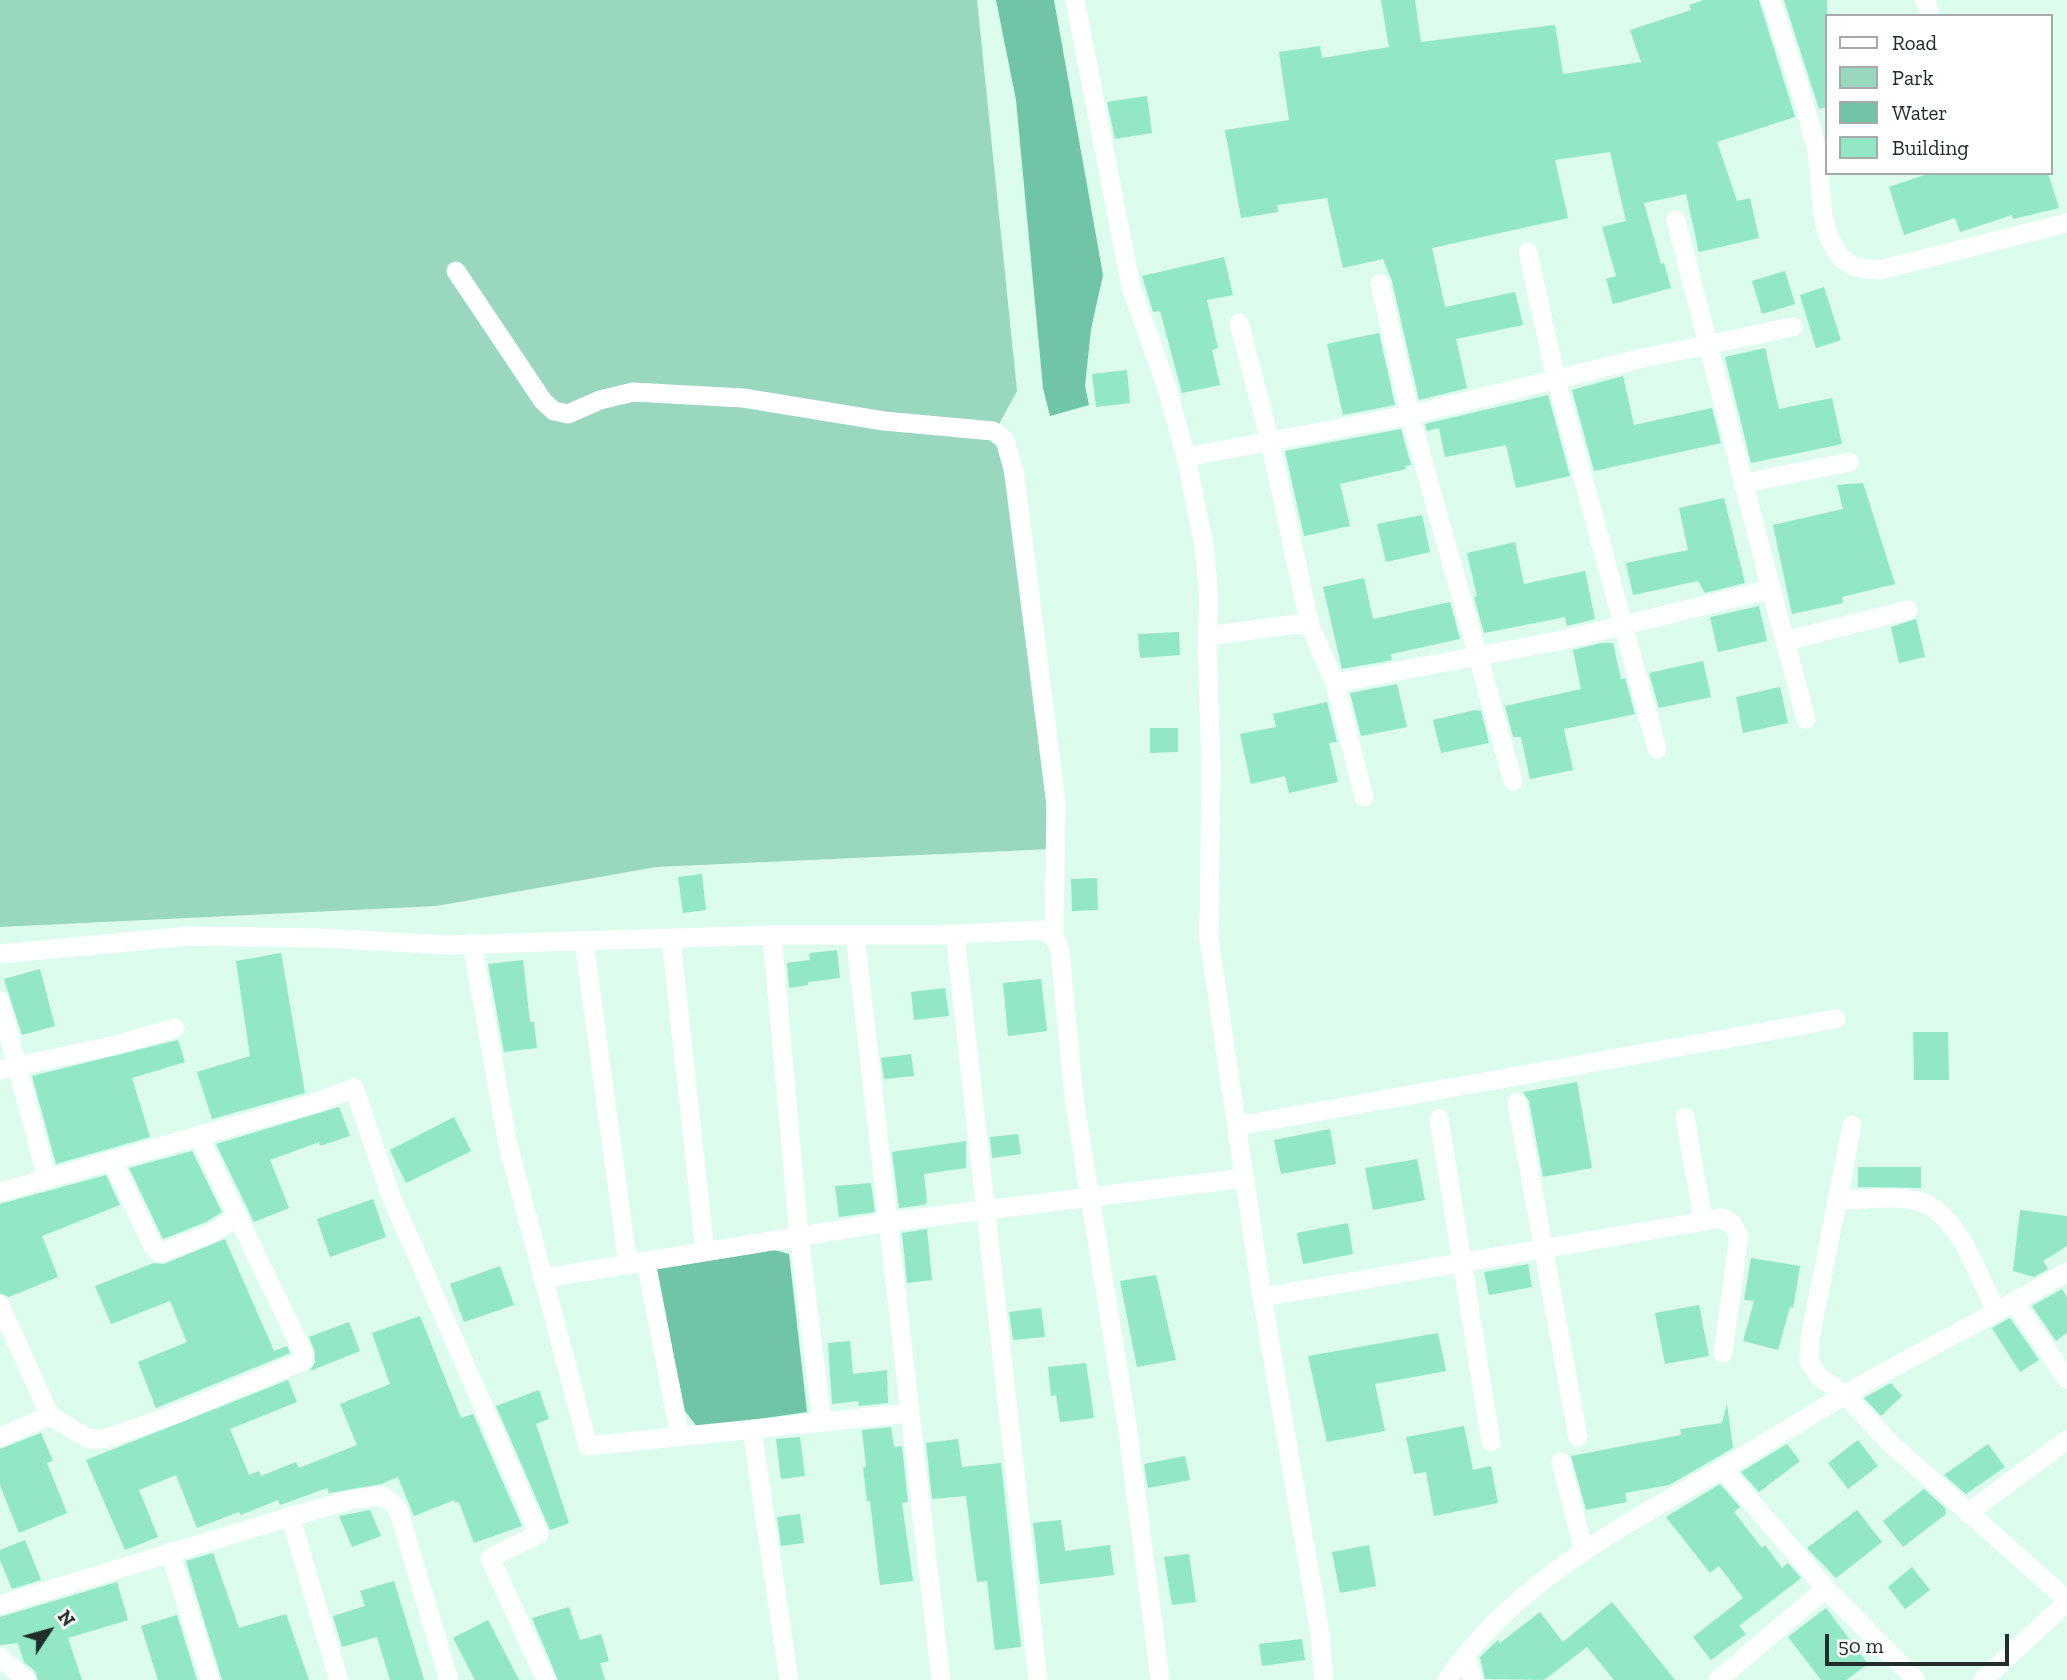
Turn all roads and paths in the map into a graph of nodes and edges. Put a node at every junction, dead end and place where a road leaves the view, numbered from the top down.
1 (1075, 0) edge
2 (1771, 0) edge
3 (1676, 220) dead end
4 (2067, 223) edge
5 (1528, 253) dead end
6 (456, 271) dead end
7 (1380, 284) dead end
8 (1239, 323) dead end
9 (1793, 327) dead end
10 (1709, 343) junction
11 (1556, 379) junction
12 (1410, 415) junction
13 (1269, 440) junction
14 (1186, 457) junction
15 (1849, 462) dead end
16 (1745, 483) junction
17 (1771, 589) junction
18 (1908, 610) dead end
19 (1310, 626) junction
20 (1623, 626) junction
21 (1207, 636) junction
22 (1785, 641) junction
23 (1480, 657) junction
24 (1335, 684) junction
25 (1806, 719) dead end
26 (1657, 749) dead end
27 (1513, 780) dead end
28 (1364, 797) dead end
29 (955, 934) junction
30 (772, 935) junction
31 (855, 935) junction
32 (1054, 936) junction
33 (671, 939) junction
34 (584, 942) junction
35 (472, 944) junction
36 (0, 954) edge
37 (0, 1001) edge
38 (1836, 1018) dead end
39 (176, 1028) dead end
40 (9, 1067) edge
41 (1517, 1103) dead end
42 (1685, 1117) dead end
43 (1439, 1119) dead end
44 (1853, 1125) dead end
45 (1237, 1126) junction
46 (198, 1135) junction
47 (112, 1160) junction
48 (1245, 1178) junction
49 (47, 1179) junction
50 (0, 1192) edge
51 (1089, 1198) junction
52 (1837, 1200) junction
53 (986, 1209) junction
54 (236, 1218) junction
55 (1703, 1220) junction
56 (888, 1222) junction
57 (799, 1236) junction
58 (1541, 1247) junction
59 (705, 1252) junction
60 (1462, 1262) junction
61 (637, 1263) junction
62 (2067, 1272) edge
63 (544, 1279) junction
64 (1262, 1297) junction
65 (2014, 1302) junction
66 (0, 1305) edge
67 (1996, 1312) junction
68 (1723, 1353) dead end
69 (2067, 1379) edge
70 (1845, 1395) junction
71 (910, 1413) junction
72 (50, 1416) junction
73 (822, 1422) junction
74 (752, 1430) junction
75 (0, 1437) edge
76 (680, 1437) junction
77 (1578, 1437) dead end
78 (2067, 1440) edge
79 (1491, 1442) dead end
80 (1561, 1462) dead end
81 (1722, 1468) junction
82 (1968, 1513) junction
83 (290, 1516) junction
84 (170, 1552) junction
85 (1584, 1552) junction
86 (1826, 1588) junction
87 (2067, 1601) edge
88 (0, 1605) edge
89 (1465, 1656) junction
90 (0, 1657) edge
91 (26, 1680) edge
92 (210, 1680) edge
93 (339, 1680) edge
94 (449, 1680) edge
95 (546, 1680) edge
96 (789, 1680) edge
97 (941, 1680) edge
98 (1038, 1680) edge
99 (1160, 1680) edge
100 (1324, 1680) edge
101 (1447, 1680) edge
102 (1473, 1680) edge
103 (1718, 1680) edge
104 (1916, 1680) edge
105 (1983, 1680) edge

1 - 14 street
2 - 4 street
3 - 10 street
5 - 11 street
6 - 32 street
7 - 12 street
8 - 13 street
9 - 10 street
10 - 11 street
10 - 16 street
11 - 12 street
11 - 20 street
12 - 13 street
12 - 23 street
13 - 14 street
13 - 19 street
14 - 21 street
15 - 16 street
16 - 17 street
17 - 20 street
17 - 22 street
18 - 22 street
19 - 21 street
19 - 24 street
20 - 23 street
20 - 26 street
21 - 45 street
22 - 25 street
23 - 24 street
23 - 27 street
24 - 28 street
29 - 31 street
29 - 32 street
29 - 53 street
30 - 31 street
30 - 33 street
30 - 57 street
31 - 56 street
32 - 51 street
33 - 34 street
33 - 59 street
34 - 35 street
34 - 61 street
35 - 36 street
35 - 63 street
37 - 40 street
38 - 45 street
39 - 40 street
40 - 49 street
41 - 58 street
42 - 55 street
43 - 60 street
44 - 52 street
45 - 48 street
46 - 47 street
46 - 54 street
46 - 95 street
47 - 49 street
47 - 54 street
48 - 51 street
48 - 64 street
49 - 50 street
51 - 53 street
51 - 99 street
52 - 67 street
52 - 70 street
53 - 56 street
53 - 98 street
54 - 72 street
55 - 58 street
55 - 68 street
56 - 57 street
56 - 71 street
57 - 59 street
57 - 73 street
58 - 60 street
58 - 77 street
59 - 61 street
60 - 64 street
60 - 79 street
61 - 63 street
61 - 76 street
62 - 65 street
63 - 76 street
64 - 100 street
65 - 67 street
65 - 69 street
66 - 72 street
67 - 70 street
70 - 81 street
70 - 82 street
71 - 73 street
71 - 97 street
72 - 75 street
73 - 74 street
74 - 76 street
74 - 96 street
78 - 82 street
80 - 85 street
81 - 85 street
81 - 86 street
82 - 87 street
83 - 84 street
83 - 93 street
83 - 94 street
84 - 88 street
84 - 92 street
85 - 89 street
86 - 103 street
86 - 104 street
87 - 105 street
89 - 101 street
89 - 102 street
90 - 91 street

